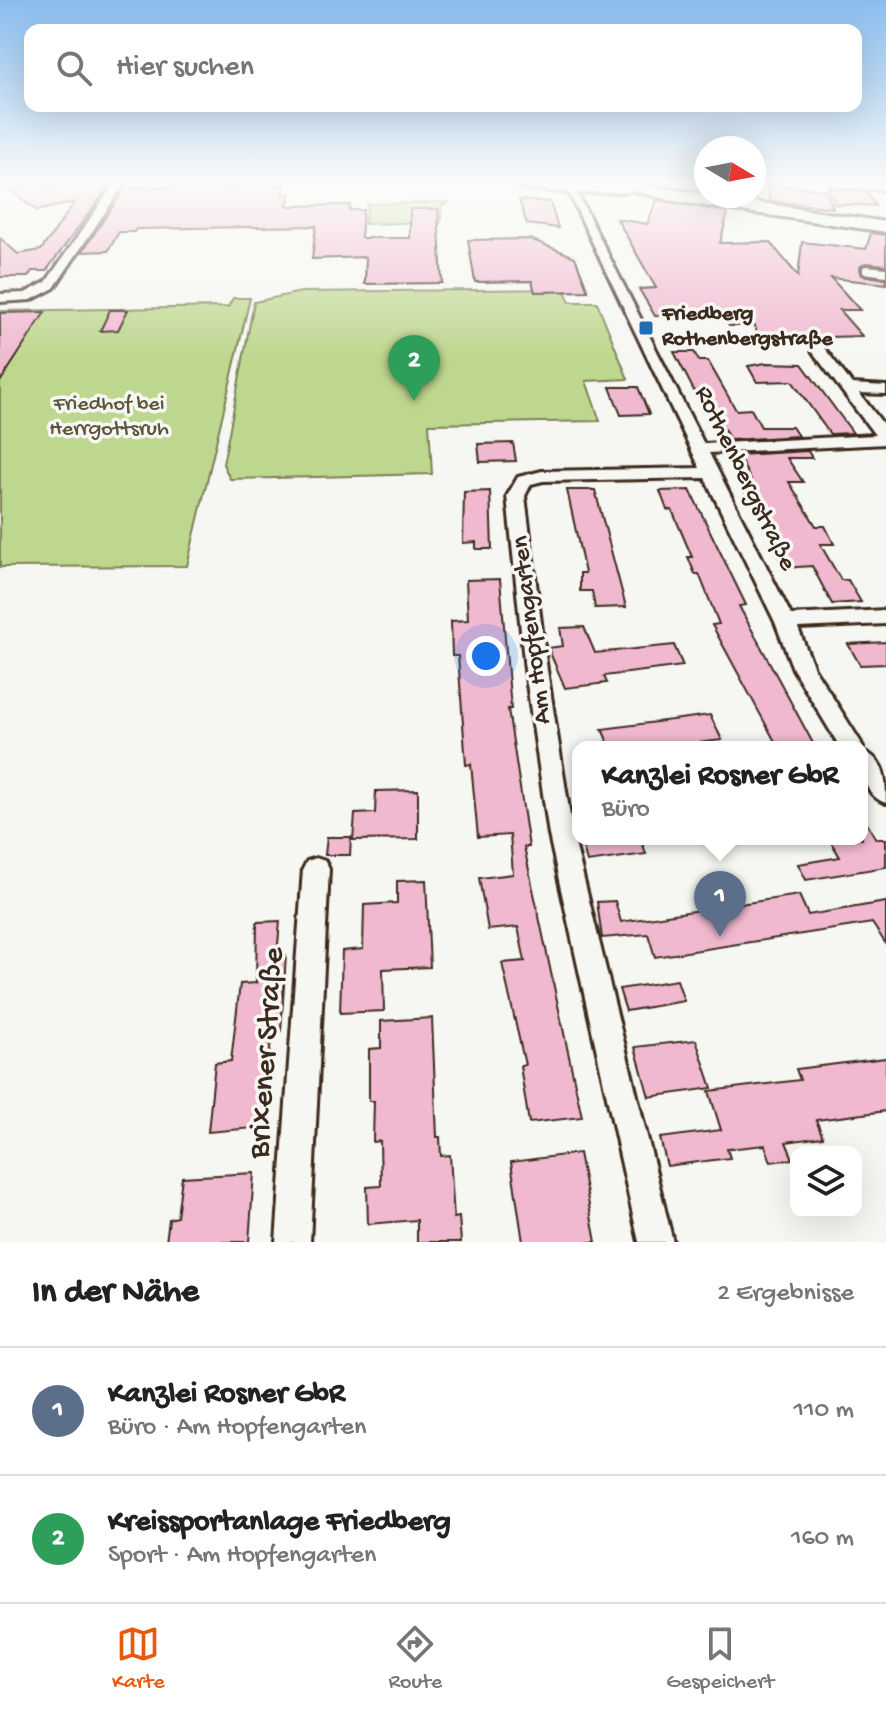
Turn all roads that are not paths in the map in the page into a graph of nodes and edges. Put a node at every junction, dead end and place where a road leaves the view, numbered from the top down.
1 (79, 242) edge
2 (594, 242) edge
3 (867, 270) dead end
4 (886, 272) edge
5 (0, 298) edge
6 (817, 348) dead end
7 (848, 388) junction
8 (886, 390) edge
9 (886, 439) edge
10 (697, 449) junction
11 (709, 473) junction
12 (886, 617) edge
13 (785, 622) junction
14 (848, 741) edge
15 (868, 768) edge
16 (886, 793) edge
17 (316, 869) dead end
18 (293, 1242) edge
19 (656, 1242) edge

1 - 5 street
2 - 10 street, Rothenbergstraße
3 - 4 street
6 - 7 street
7 - 8 street
7 - 9 street
9 - 10 street
10 - 11 street, Rothenbergstraße
11 - 13 street, Rothenbergstraße
11 - 19 street, Am Hopfengarten
12 - 13 street
13 - 14 street, Rothenbergstraße
15 - 16 street
17 - 18 street, Brixener Straße

